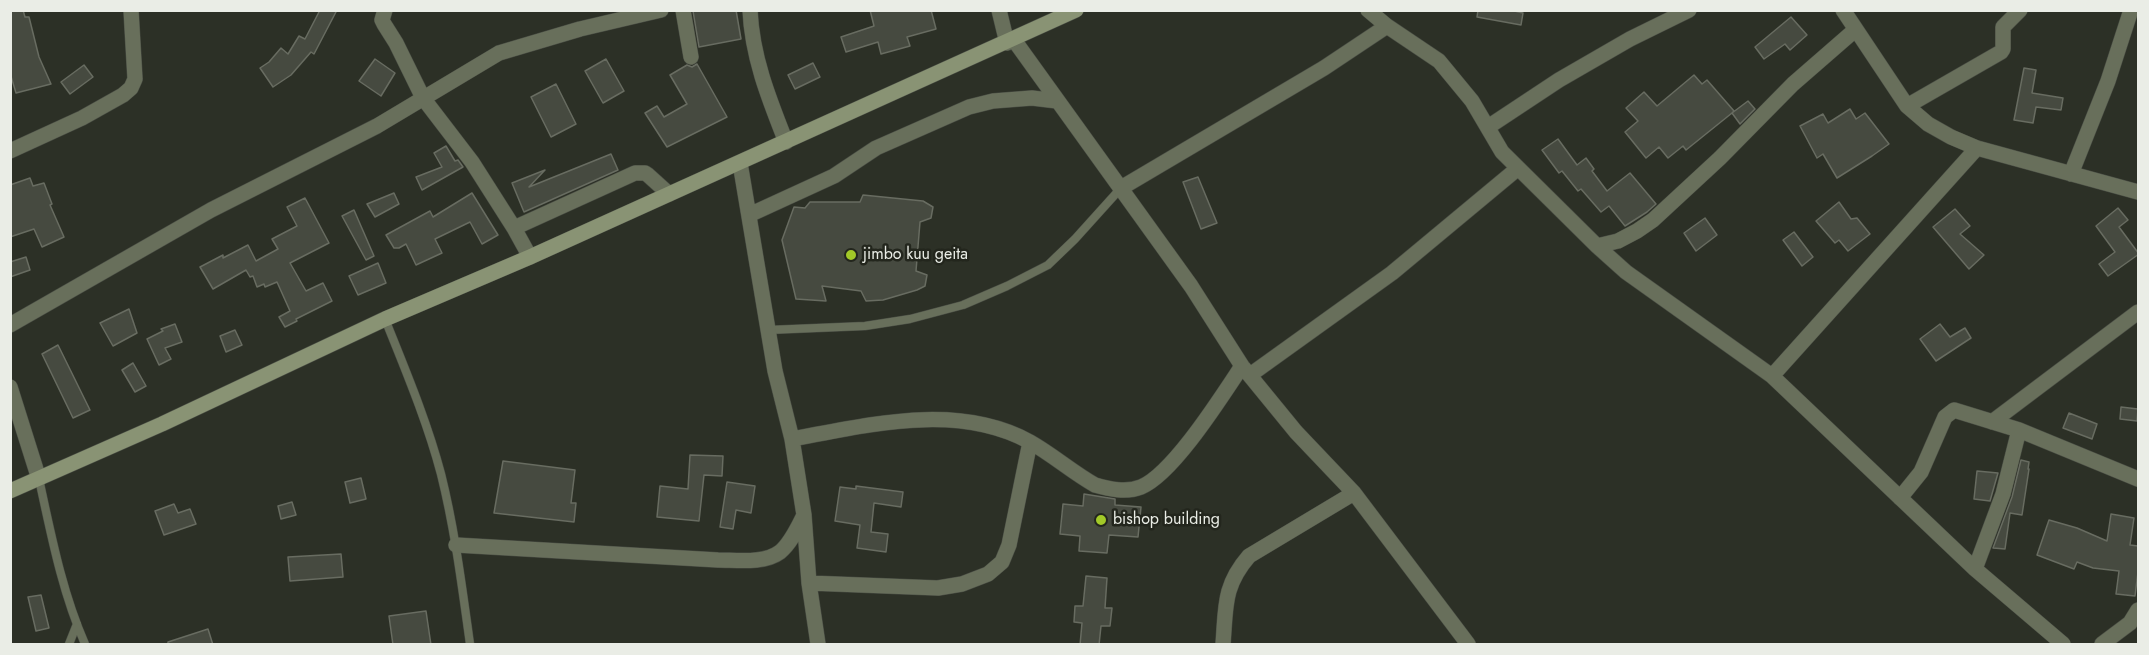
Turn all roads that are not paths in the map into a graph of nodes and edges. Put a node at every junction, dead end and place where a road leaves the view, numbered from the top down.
1 (131, 10) edge
2 (385, 10) edge
3 (661, 10) edge
4 (682, 10) edge
5 (750, 10) edge
6 (999, 10) edge
7 (1076, 10) edge
8 (1368, 10) edge
9 (1689, 10) edge
10 (1843, 10) edge
11 (2020, 10) edge
12 (2131, 10) edge
13 (1387, 26) junction
14 (1855, 30) junction
15 (1011, 41) junction
16 (692, 57) dead end
17 (423, 98) junction
18 (1057, 101) junction
19 (1907, 106) junction
20 (1488, 127) junction
21 (786, 142) junction
22 (1977, 148) junction
23 (10, 151) edge
24 (740, 163) junction
25 (1517, 169) junction
26 (2071, 174) junction
27 (1121, 188) junction
28 (2139, 192) edge
29 (669, 194) junction
30 (749, 215) junction
31 (514, 228) junction
32 (1597, 246) junction
33 (530, 257) junction
34 (2139, 312) edge
35 (385, 319) junction
36 (10, 325) edge
37 (768, 330) junction
38 (1246, 371) junction
39 (1772, 376) junction
40 (10, 387) edge
41 (1992, 422) junction
42 (2019, 430) junction
43 (792, 438) junction
44 (1030, 442) junction
45 (39, 479) junction
46 (2139, 479) edge
47 (10, 491) edge
48 (1354, 493) junction
49 (1900, 498) junction
50 (804, 515) junction
51 (456, 545) junction
52 (1976, 569) junction
53 (809, 582) junction
54 (2139, 610) edge
55 (77, 624) junction
56 (69, 645) edge
57 (86, 645) edge
58 (470, 645) edge
59 (818, 645) edge
60 (1223, 645) edge
61 (1468, 645) edge
62 (2063, 645) edge
63 (2102, 645) edge

1 - 23 street
2 - 17 street
3 - 17 street
4 - 16 street
5 - 21 street
6 - 15 street
7 - 15 street
8 - 13 street
9 - 20 street
10 - 14 street
11 - 19 street
12 - 26 street
13 - 20 street
13 - 27 street
14 - 19 street
14 - 32 street
15 - 18 street
15 - 21 street
17 - 31 street
17 - 36 street
18 - 27 street
18 - 30 street
19 - 22 street
20 - 25 street
21 - 24 street
22 - 26 street
22 - 39 street
24 - 29 street
24 - 30 street
25 - 32 street
25 - 38 street
26 - 28 street
27 - 37 lane
27 - 38 street
29 - 31 street
29 - 33 street
30 - 37 street
31 - 33 street
32 - 39 street
33 - 35 street
34 - 41 street
35 - 45 street
35 - 51 lane
37 - 43 street
38 - 44 street
38 - 48 street
39 - 49 street
40 - 45 street
41 - 42 street
41 - 49 street
42 - 46 street
42 - 52 street
43 - 44 street
43 - 50 street
44 - 53 street
45 - 47 street
45 - 55 lane
48 - 60 street
48 - 61 street
49 - 52 street
50 - 51 street
50 - 53 street
51 - 58 lane
52 - 62 street
53 - 59 street
54 - 63 street
55 - 56 lane
55 - 57 lane

